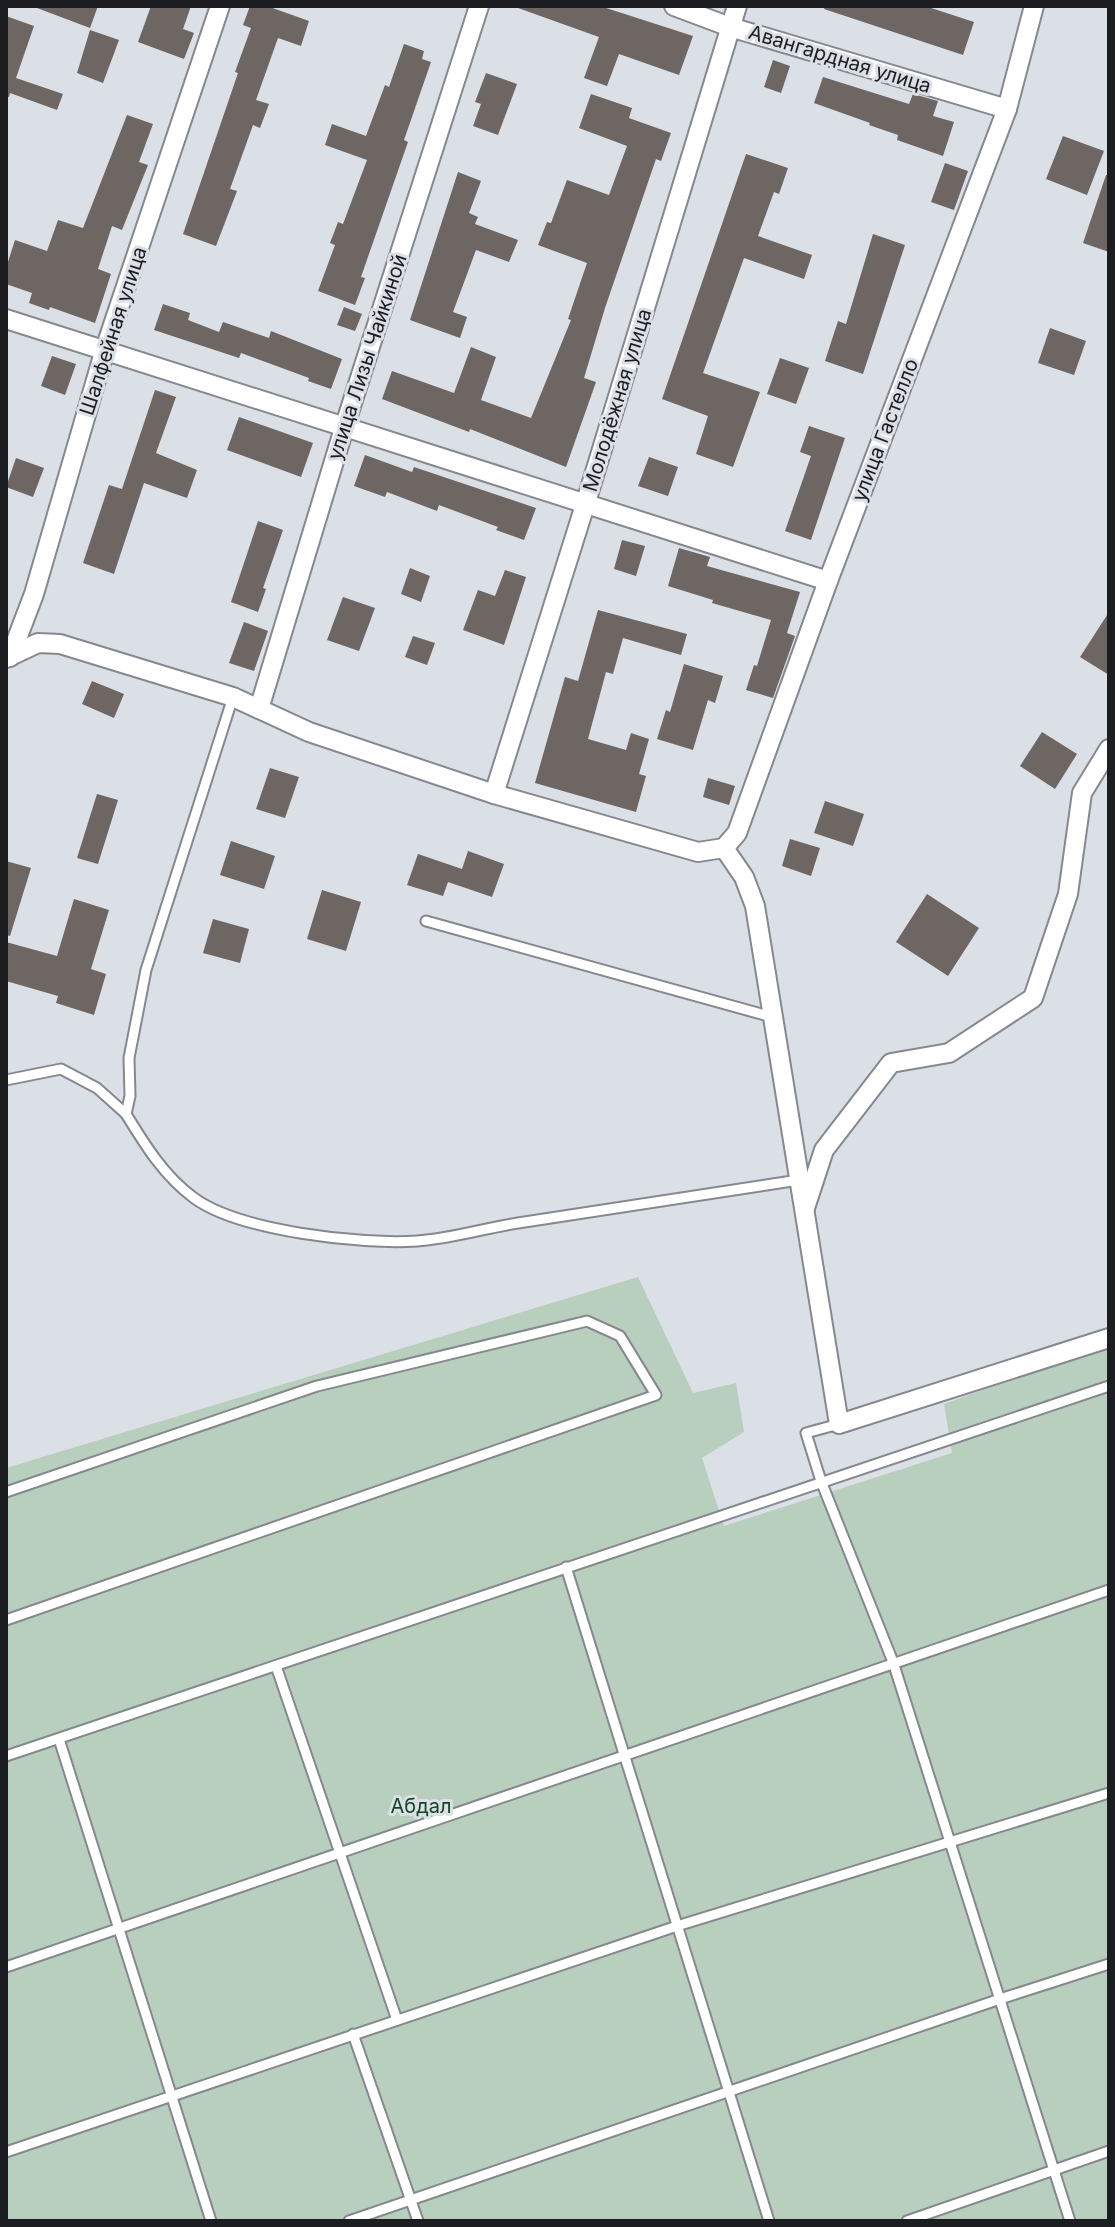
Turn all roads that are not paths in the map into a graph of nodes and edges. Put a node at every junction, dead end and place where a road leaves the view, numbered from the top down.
1 (220, 6) edge
2 (479, 6) edge
3 (674, 6) edge
4 (737, 6) edge
5 (1034, 6) edge
6 (730, 27) junction
7 (1007, 109) junction
8 (6, 319) edge
9 (105, 349) junction
10 (345, 425) junction
11 (585, 505) junction
12 (828, 581) junction
13 (7, 661) edge
14 (233, 697) junction
15 (259, 709) junction
16 (1109, 749) edge
17 (494, 794) junction
18 (724, 848) junction
19 (426, 921) dead end
20 (772, 1017) junction
21 (6, 1080) edge
22 (126, 1114) junction
23 (799, 1180) junction
24 (804, 1212) junction
25 (1109, 1338) edge
26 (1109, 1386) edge
27 (839, 1424) junction
28 (821, 1481) junction
29 (6, 1492) edge
30 (566, 1567) junction
31 (1109, 1590) edge
32 (6, 1620) edge
33 (893, 1662) junction
34 (276, 1666) junction
35 (59, 1739) junction
36 (624, 1755) junction
37 (6, 1756) edge
38 (1109, 1793) edge
39 (950, 1842) junction
40 (339, 1853) junction
41 (677, 1926) junction
42 (119, 1928) junction
43 (1109, 1964) edge
44 (6, 1967) edge
45 (1000, 1999) junction
46 (397, 2020) junction
47 (353, 2034) junction
48 (729, 2091) junction
49 (172, 2096) junction
50 (1109, 2151) edge
51 (6, 2152) edge
52 (1054, 2170) junction
53 (411, 2200) junction
54 (211, 2221) edge
55 (349, 2221) edge
56 (418, 2221) edge
57 (769, 2221) edge
58 (907, 2221) edge
59 (1070, 2221) edge

1 - 9 street, Шалфейная улица
2 - 10 street, улица Лизы Чайкиной
3 - 6 street, Авангардная улица
4 - 6 street, Молодёжная улица
5 - 7 street, улица Гастелло
6 - 7 street, Авангардная улица
6 - 11 street, Молодёжная улица
7 - 12 street, улица Гастелло
8 - 9 street
9 - 10 street
9 - 13 street, Шалфейная улица
10 - 11 street
10 - 15 street, улица Лизы Чайкиной
11 - 12 street
11 - 17 street, Молодёжная улица
12 - 18 street, улица Гастелло
13 - 14 street
14 - 15 street
14 - 22 lane
15 - 17 street
16 - 24 street
17 - 18 street
18 - 20 street
19 - 20 lane
20 - 23 street
21 - 22 lane
22 - 23 lane
23 - 24 street
24 - 27 street
25 - 27 street
26 - 28 lane
27 - 28 lane
28 - 30 lane
28 - 33 lane
29 - 32 lane
30 - 34 lane
30 - 36 lane
31 - 33 lane
33 - 36 lane
33 - 39 lane
34 - 35 lane
34 - 40 lane
35 - 37 lane
35 - 42 lane
36 - 40 lane
36 - 41 lane
38 - 39 lane
39 - 41 lane
39 - 45 lane
40 - 42 lane
40 - 46 lane
41 - 46 lane
41 - 48 lane
42 - 44 lane
42 - 49 lane
43 - 45 lane
45 - 48 lane
45 - 52 lane
46 - 47 lane
47 - 49 lane
47 - 53 lane
48 - 53 lane
48 - 57 lane
49 - 51 lane
49 - 54 lane
50 - 52 lane
52 - 58 lane
52 - 59 lane
53 - 55 lane
53 - 56 lane

